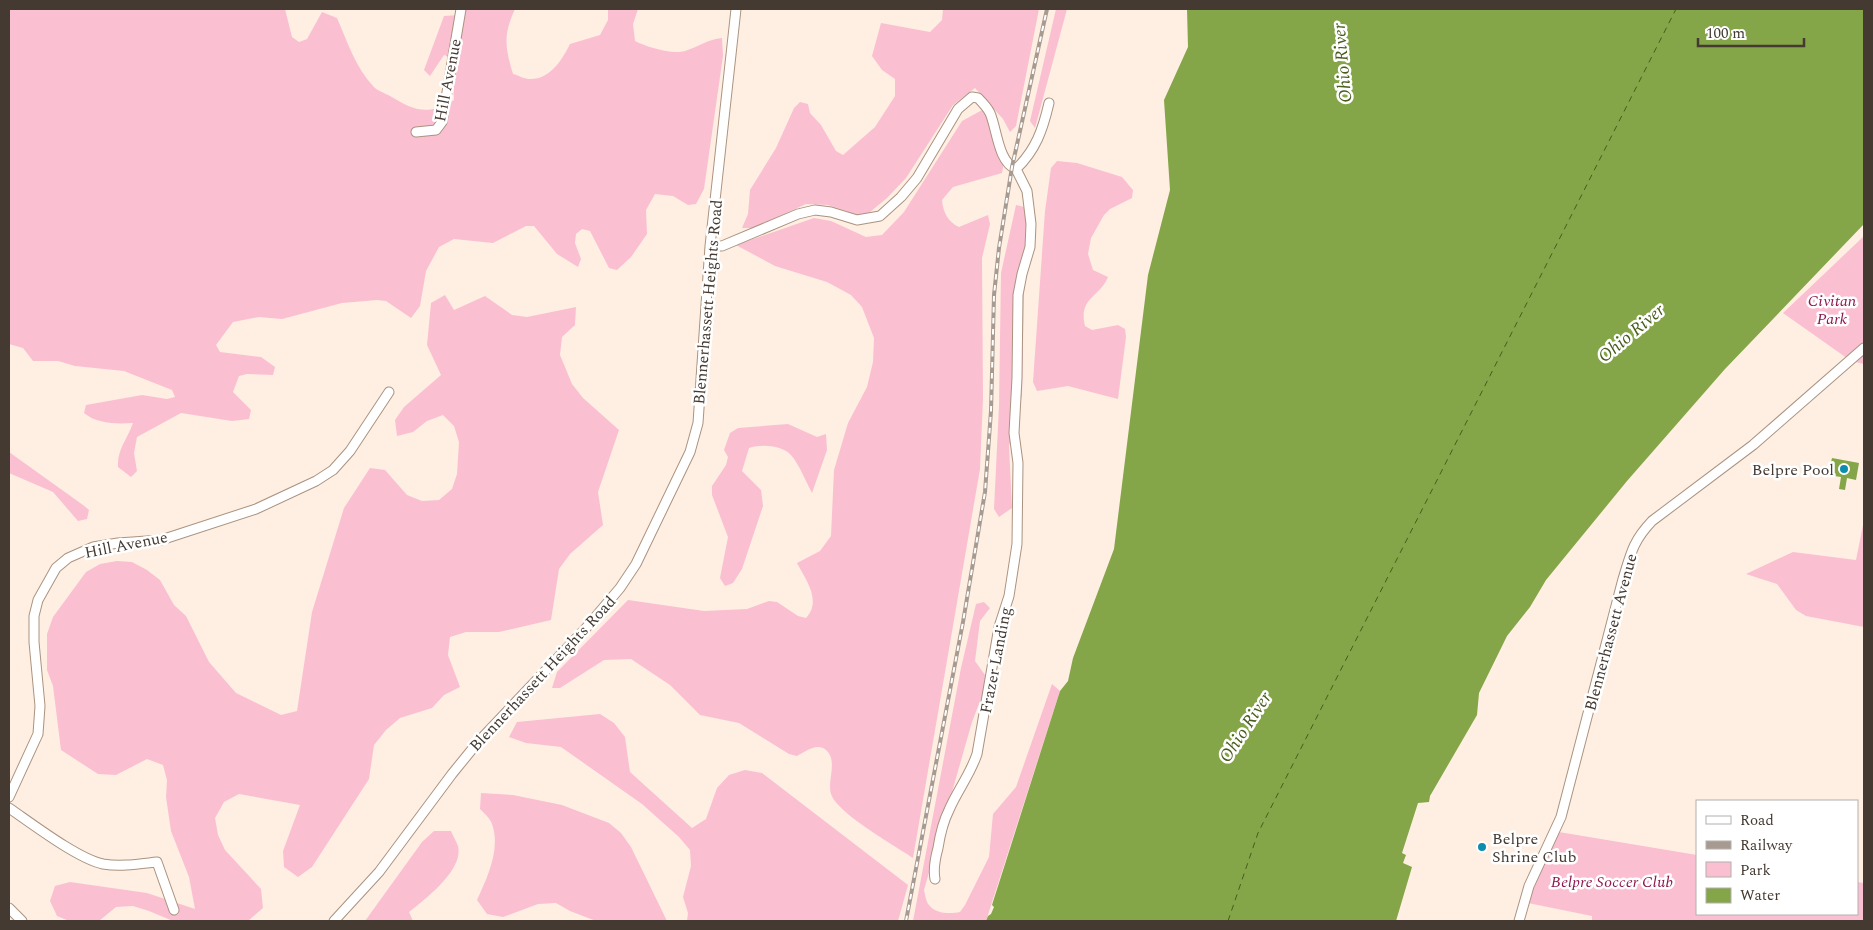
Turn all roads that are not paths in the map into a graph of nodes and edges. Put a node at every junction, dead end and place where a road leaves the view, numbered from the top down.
1 (461, 9) edge
2 (736, 9) edge
3 (1049, 103) dead end
4 (416, 132) dead end
5 (1016, 169) junction
6 (710, 246) junction
7 (1864, 348) edge
8 (389, 392) dead end
9 (9, 798) edge
10 (9, 808) edge
11 (935, 879) dead end
12 (9, 908) edge
13 (174, 910) dead end
14 (22, 921) edge
15 (334, 921) edge
16 (1519, 921) edge

1 - 4 street, Hill Avenue
2 - 6 street, Blennerhassett Heights Road
3 - 5 street
5 - 6 street, Frazer Landing
5 - 11 street, Frazer Landing
6 - 15 street, Blennerhassett Heights Road
7 - 16 street, Blennerhassett Avenue
8 - 9 street, Hill Avenue
10 - 13 street
12 - 14 street

